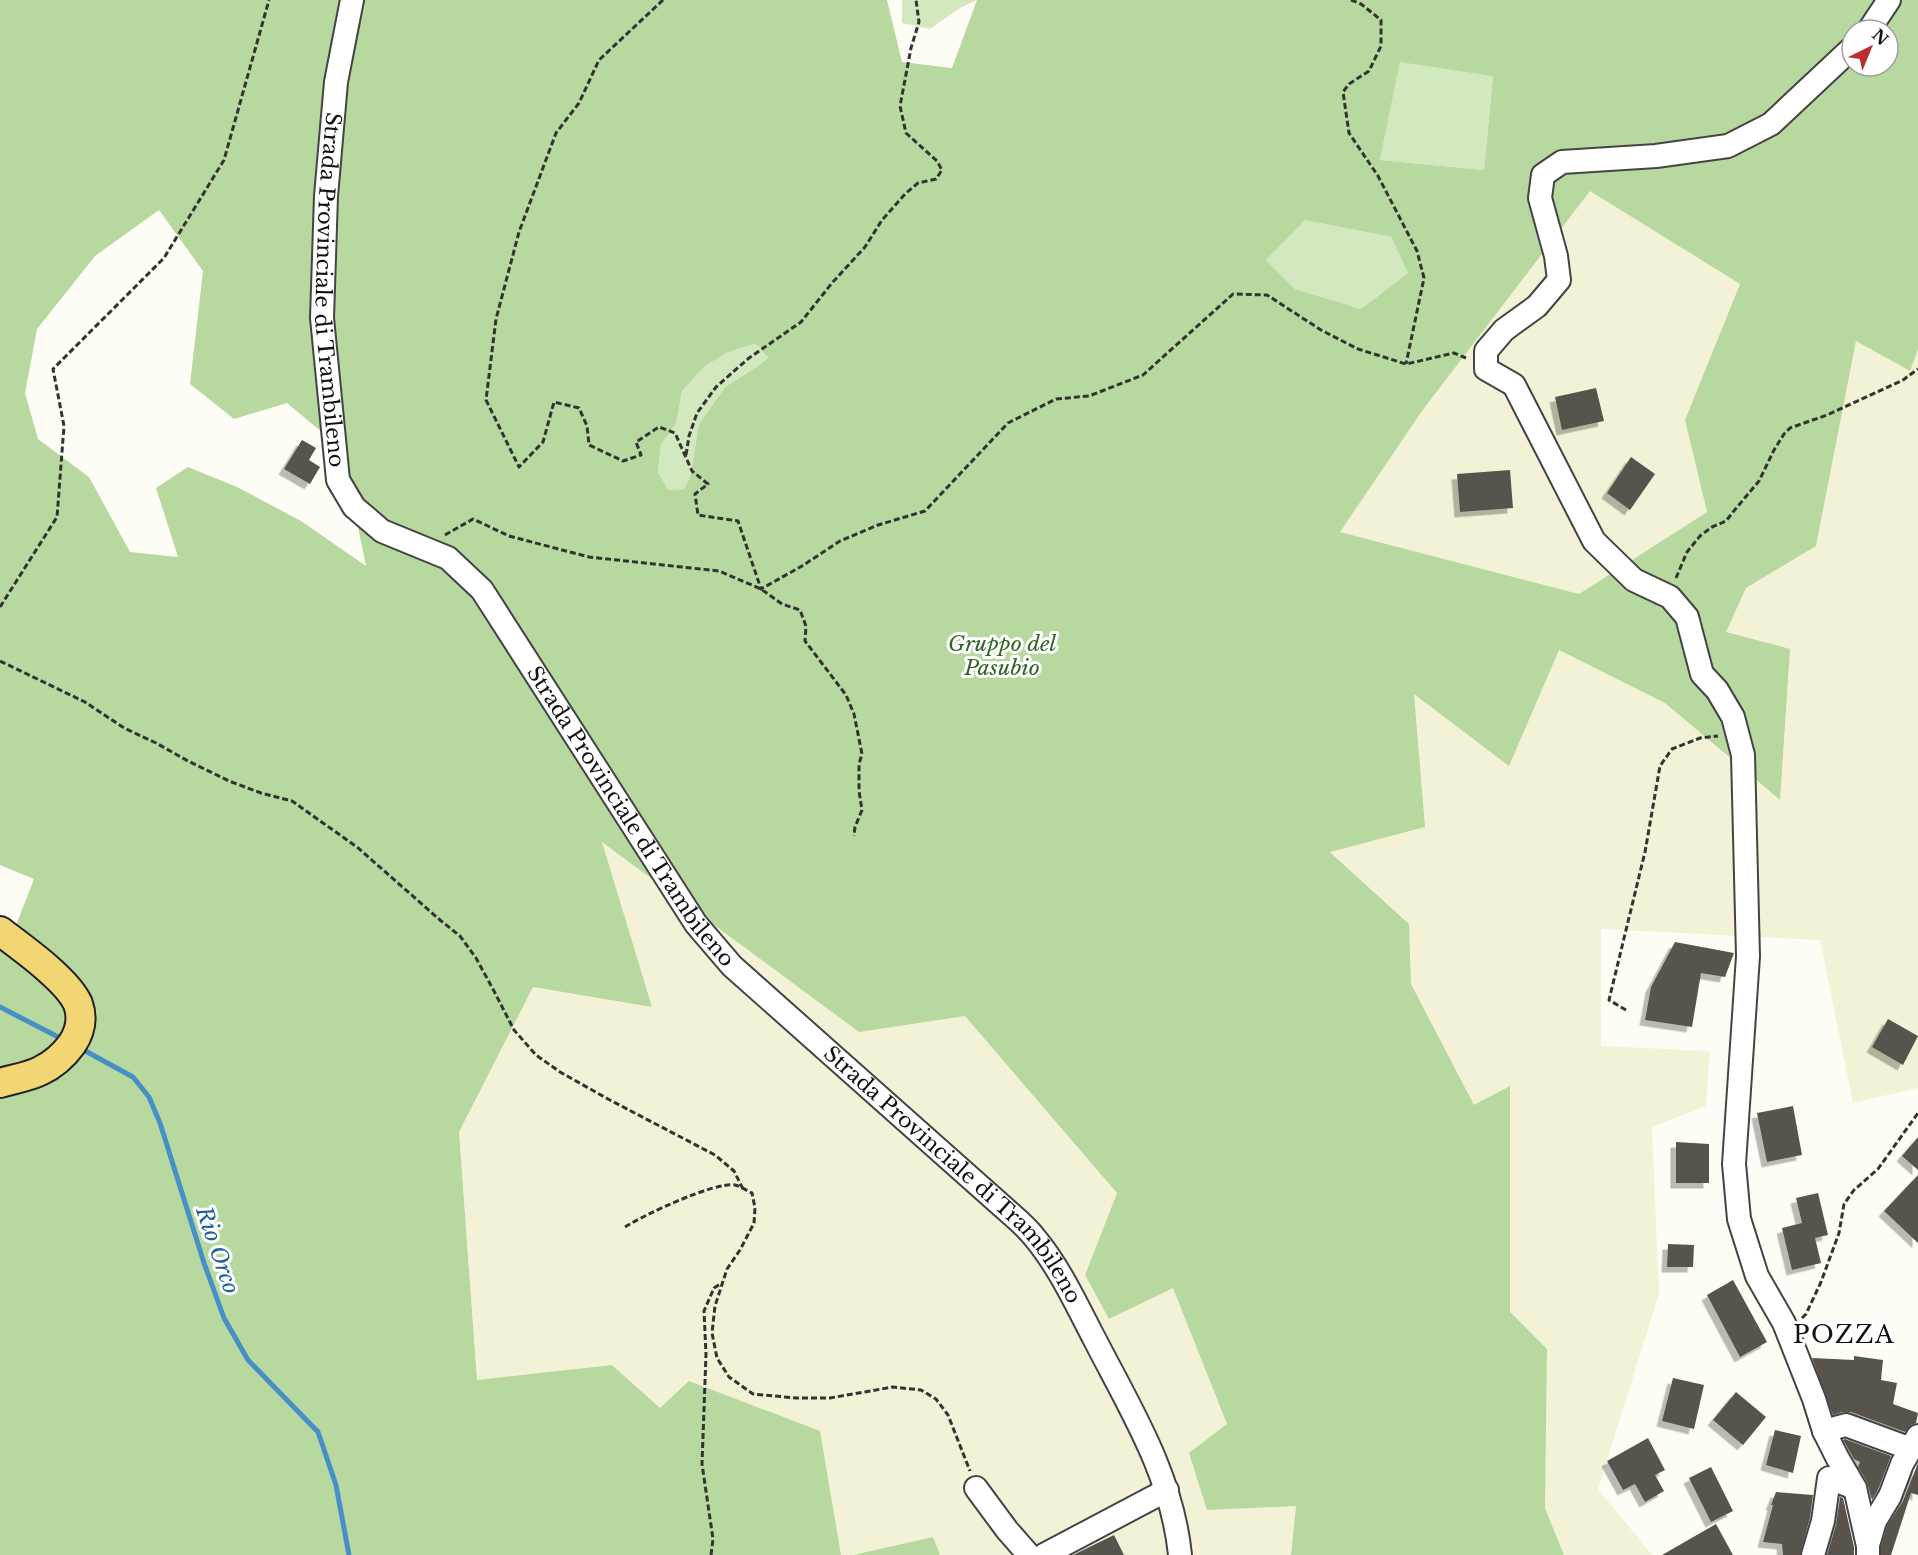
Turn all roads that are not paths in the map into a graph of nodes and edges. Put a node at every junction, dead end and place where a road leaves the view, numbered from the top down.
1 (352, 0) edge
2 (1889, 0) edge
3 (1877, 18) edge
4 (1840, 59) edge
5 (0, 931) edge
6 (0, 1083) edge
7 (1824, 1431) junction
8 (1914, 1443) edge
9 (976, 1488) road end
10 (1855, 1488) junction
11 (1167, 1490) junction
12 (1868, 1551) edge
13 (1029, 1555) edge
14 (1044, 1555) edge
15 (1180, 1555) edge
16 (1813, 1555) edge

1 - 11 street, Strada Provinciale di Trambileno
2 - 3 street
4 - 7 street
5 - 6 main road
7 - 8 street
7 - 10 street
8 - 12 street
9 - 13 street
10 - 12 street
10 - 16 street
11 - 14 street
11 - 15 street, Strada Provinciale di Trambileno

